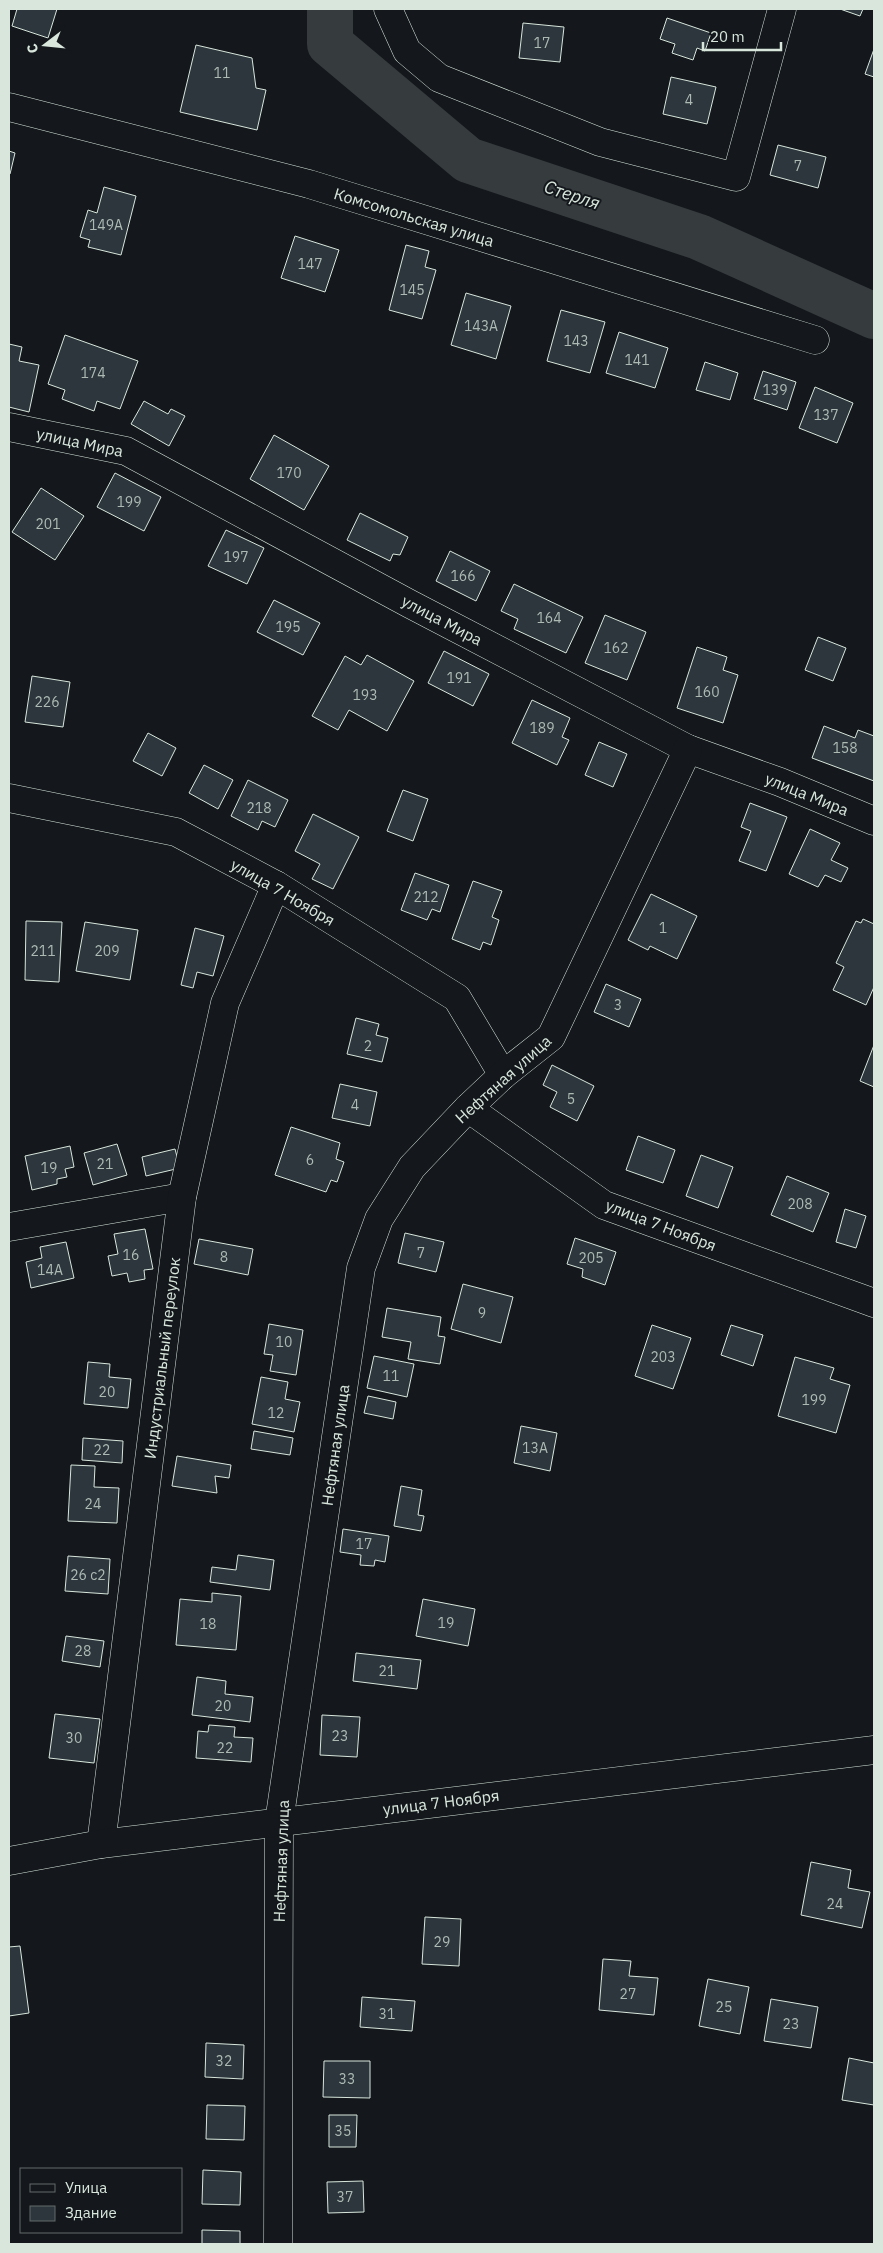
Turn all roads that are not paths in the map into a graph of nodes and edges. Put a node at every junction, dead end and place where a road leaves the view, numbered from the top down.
1 (388, 9) edge
2 (782, 9) edge
3 (9, 107) edge
4 (815, 340) dead end
5 (9, 427) edge
6 (688, 749) junction
7 (9, 798) edge
8 (874, 821) edge
9 (276, 885) junction
10 (503, 1075) junction
11 (468, 1108) junction
12 (182, 1197) junction
13 (9, 1227) edge
14 (874, 1303) edge
15 (874, 1750) edge
16 (279, 1822) junction
17 (101, 1844) junction
18 (9, 1861) edge
19 (278, 2244) edge

1 - 2 street
3 - 4 street, Комсомольская улица
5 - 6 street, улица Мира
6 - 8 street, улица Мира
6 - 10 street, Нефтяная улица
7 - 9 street, улица 7 Ноября
9 - 10 street, улица 7 Ноября
9 - 12 street, Индустриальный переулок
10 - 11 street, Нефтяная улица
11 - 14 street, улица 7 Ноября
11 - 16 street, Нефтяная улица
12 - 13 street
12 - 17 street, Индустриальный переулок
15 - 16 street, улица 7 Ноября
16 - 17 street, улица 7 Ноября
16 - 19 street, Нефтяная улица
17 - 18 street, улица 7 Ноября

